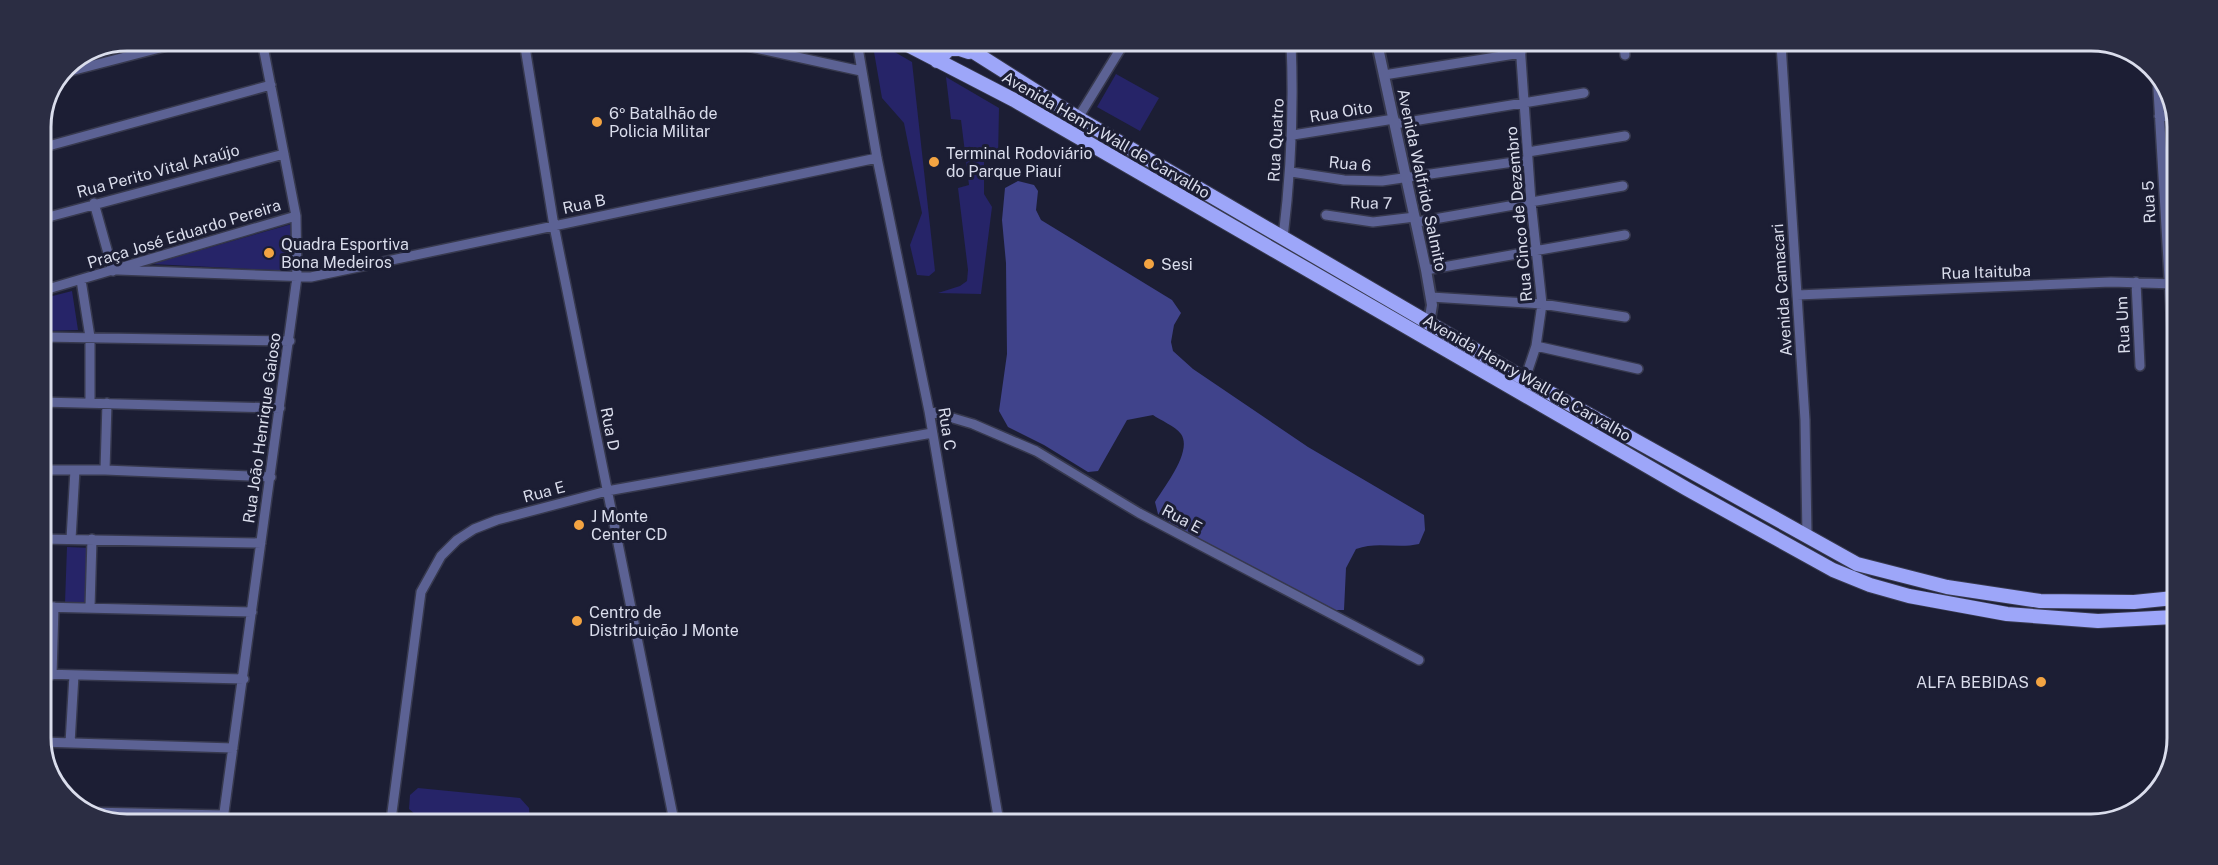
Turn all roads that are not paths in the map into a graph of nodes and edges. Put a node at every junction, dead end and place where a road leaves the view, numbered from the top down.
1 (148, 51) edge
2 (264, 51) edge
3 (526, 51) edge
4 (769, 51) edge
5 (858, 51) edge
6 (919, 51) edge
7 (950, 51) edge
8 (962, 51) edge
9 (972, 51) edge
10 (1119, 51) edge
11 (1291, 51) edge
12 (1379, 51) edge
13 (1505, 51) edge
14 (1520, 51) edge
15 (1625, 51) edge
16 (1781, 51) edge
17 (1625, 55) dead end
18 (987, 60) junction
19 (938, 61) junction
20 (78, 69) edge
21 (861, 71) junction
22 (1384, 75) junction
23 (271, 86) junction
24 (2158, 91) edge
25 (1584, 93) dead end
26 (1525, 103) junction
27 (2159, 116) junction
28 (2166, 116) edge
29 (1078, 118) junction
30 (1394, 122) junction
31 (1293, 135) junction
32 (1625, 136) dead end
33 (51, 145) edge
34 (284, 154) junction
35 (1528, 156) junction
36 (877, 158) junction
37 (1291, 172) junction
38 (1406, 177) junction
39 (1623, 186) dead end
40 (1531, 202) junction
41 (94, 203) junction
42 (2167, 212) edge
43 (1326, 215) dead end
44 (51, 216) edge
45 (296, 216) junction
46 (1251, 219) junction
47 (1416, 219) junction
48 (554, 226) junction
49 (1243, 232) junction
50 (1625, 235) dead end
51 (1283, 238) junction
52 (1536, 251) junction
53 (116, 270) junction
54 (1426, 270) junction
55 (297, 277) junction
56 (81, 280) junction
57 (2136, 282) junction
58 (2167, 284) edge
59 (51, 288) edge
60 (1797, 296) junction
61 (1431, 297) junction
62 (1542, 304) junction
63 (1625, 317) dead end
64 (1429, 322) junction
65 (1417, 334) junction
66 (51, 337) edge
67 (90, 337) junction
68 (290, 341) junction
69 (1536, 346) junction
70 (2140, 366) dead end
71 (1507, 368) junction
72 (1638, 369) dead end
73 (1525, 379) junction
74 (1497, 380) junction
75 (51, 402) edge
76 (90, 403) junction
77 (107, 403) junction
78 (280, 408) junction
79 (929, 411) junction
80 (932, 433) junction
81 (51, 470) edge
82 (75, 470) junction
83 (105, 470) junction
84 (271, 477) junction
85 (607, 491) junction
86 (1738, 496) junction
87 (1730, 513) junction
88 (1811, 537) junction
89 (51, 539) edge
90 (72, 539) junction
91 (92, 540) junction
92 (261, 543) junction
93 (1803, 556) junction
94 (2009, 597) junction
95 (2167, 598) edge
96 (54, 607) joint
97 (90, 607) junction
98 (252, 612) junction
99 (2007, 614) junction
100 (2167, 617) edge
101 (1419, 660) dead end
102 (52, 675) joint
103 (74, 675) junction
104 (244, 679) junction
105 (51, 742) edge
106 (70, 743) junction
107 (233, 748) junction
108 (112, 813) edge
109 (143, 814) edge
110 (224, 814) edge
111 (392, 814) edge
112 (673, 814) edge
113 (998, 814) edge

1 - 20 street
2 - 23 street, Rua João Henrique Gaioso
3 - 48 street, Rua D
4 - 21 street
5 - 21 street, Rua C
6 - 19 main road, Avenida Henry Wall de Carvalho
7 - 19 main road
8 - 18 main road
9 - 18 main road, Avenida Henry Wall de Carvalho
10 - 29 street
11 - 31 street, Rua Quatro
12 - 22 street, Avenida Walfrido Salmito
13 - 22 street
14 - 26 street, Rua Cinco de Dezembro
15 - 17 street
16 - 60 street, Avenida Camacari
18 - 29 main road, Avenida Henry Wall de Carvalho
19 - 49 main road, Avenida Henry Wall de Carvalho
21 - 36 street, Rua C
22 - 30 street, Avenida Walfrido Salmito
23 - 33 street
23 - 34 street, Rua João Henrique Gaioso
24 - 27 street, Rua 5
25 - 26 street, Rua Oito
26 - 30 street, Rua Oito
26 - 35 street, Rua Cinco de Dezembro
27 - 28 street
27 - 42 street, Rua 5
29 - 46 main road, Avenida Henry Wall de Carvalho
30 - 31 street, Rua Oito
30 - 38 street, Avenida Walfrido Salmito
31 - 37 street, Rua Quatro
32 - 35 street, Rua 6
34 - 41 street, Rua Perito Vital Araújo
34 - 45 street, Rua João Henrique Gaioso
35 - 38 street, Rua 6
35 - 40 street, Rua Cinco de Dezembro
36 - 48 street, Rua B
36 - 79 street, Rua C
37 - 38 street, Rua 6
37 - 51 street, Rua Quatro
38 - 47 street, Avenida Walfrido Salmito
39 - 40 street, Rua 7
40 - 47 street, Rua 7
40 - 52 street, Rua Cinco de Dezembro
41 - 44 street, Rua Perito Vital Araújo
41 - 53 street
43 - 47 street, Rua 7
45 - 53 street, Praça José Eduardo Pereira
45 - 55 street, Rua João Henrique Gaioso
46 - 49 main road
46 - 51 main road, Avenida Henry Wall de Carvalho
47 - 54 street, Avenida Walfrido Salmito
48 - 55 street, Rua B
48 - 85 street, Rua D
49 - 65 main road, Avenida Henry Wall de Carvalho
50 - 52 street
51 - 64 main road, Avenida Henry Wall de Carvalho
52 - 54 street
52 - 62 street, Rua Cinco de Dezembro
53 - 55 street, Rua B
53 - 56 street, Praça José Eduardo Pereira
54 - 61 street, Avenida Walfrido Salmito
55 - 68 street, Rua João Henrique Gaioso
56 - 59 street, Praça José Eduardo Pereira
56 - 67 street, Praça José Eduardo Pereira
57 - 58 street, Rua Itaituba
57 - 60 street, Rua Itaituba
57 - 70 street, Rua Um
60 - 88 street, Avenida Camacari
61 - 62 street
61 - 64 street, Avenida Walfrido Salmito
62 - 63 street
62 - 69 street, Rua Cinco de Dezembro
64 - 65 main road
64 - 71 main road, Avenida Henry Wall de Carvalho
65 - 74 main road, Avenida Henry Wall de Carvalho
66 - 67 street
67 - 68 street
67 - 76 street, Praça José Eduardo Pereira
68 - 78 street, Rua João Henrique Gaioso
69 - 72 street
69 - 73 street, Rua Cinco de Dezembro
71 - 73 main road, Avenida Henry Wall de Carvalho
71 - 74 main road
73 - 86 main road, Avenida Henry Wall de Carvalho
74 - 87 main road, Avenida Henry Wall de Carvalho
75 - 76 street
76 - 77 street
77 - 78 street
77 - 83 street
78 - 84 street, Rua João Henrique Gaioso
79 - 80 street, Rua C
79 - 101 street, Rua E
80 - 85 street, Rua E
80 - 113 street, Rua C
81 - 82 street
82 - 83 street
82 - 90 street
83 - 84 street
84 - 92 street, Rua João Henrique Gaioso
85 - 111 street, Rua E
85 - 112 street, Rua D
86 - 87 main road
86 - 88 main road, Avenida Henry Wall de Carvalho
87 - 93 main road, Avenida Henry Wall de Carvalho
88 - 93 main road
88 - 94 main road, Avenida Henry Wall de Carvalho
89 - 90 street
90 - 91 street
91 - 92 street
91 - 97 street
92 - 98 street, Rua João Henrique Gaioso
93 - 99 main road, Avenida Henry Wall de Carvalho
94 - 95 main road, Avenida Henry Wall de Carvalho
94 - 99 main road
96 - 97 street
96 - 102 street
97 - 98 street
98 - 104 street, Rua João Henrique Gaioso
99 - 100 main road, Avenida Henry Wall de Carvalho
102 - 103 street
103 - 104 street
103 - 106 street
104 - 107 street, Rua João Henrique Gaioso
105 - 106 street
106 - 107 street
107 - 110 street, Rua João Henrique Gaioso
108 - 109 street

